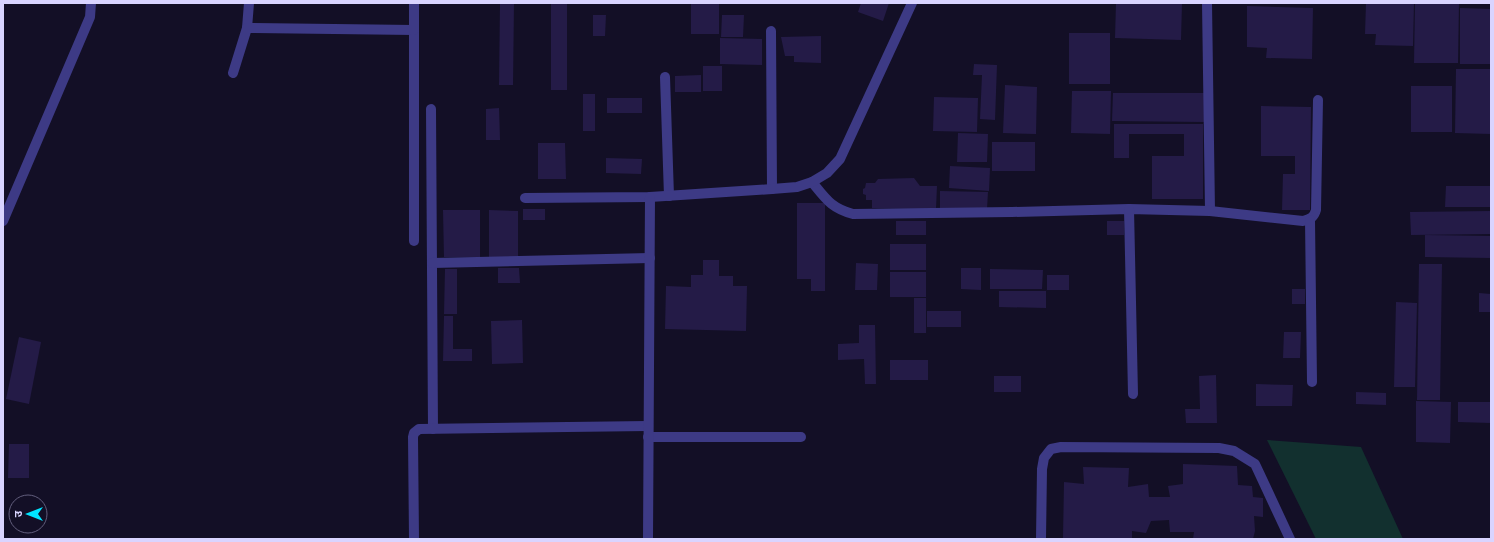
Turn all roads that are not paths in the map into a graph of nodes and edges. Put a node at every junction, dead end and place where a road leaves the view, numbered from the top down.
1 (91, 3) edge
2 (249, 3) edge
3 (414, 3) edge
4 (912, 3) edge
5 (1207, 3) edge
6 (247, 28) junction
7 (414, 30) junction
8 (771, 31) dead end
9 (233, 73) dead end
10 (665, 77) dead end
11 (1318, 100) dead end
12 (431, 109) dead end
13 (812, 182) junction
14 (772, 189) junction
15 (669, 196) junction
16 (650, 197) junction
17 (525, 198) dead end
18 (1129, 209) junction
19 (1210, 211) junction
20 (1310, 220) junction
21 (3, 221) edge
22 (414, 242) dead end
23 (650, 258) junction
24 (432, 263) junction
25 (1312, 382) dead end
26 (1133, 394) dead end
27 (648, 426) junction
28 (433, 429) junction
29 (648, 437) junction
30 (801, 437) dead end
31 (414, 539) edge
32 (648, 539) edge
33 (1041, 539) edge
34 (1290, 539) edge

1 - 21 street
2 - 6 street
3 - 7 street
4 - 13 street
5 - 19 street
6 - 7 street
6 - 9 street
7 - 22 street
8 - 14 street
10 - 15 street
11 - 20 street
12 - 24 street
13 - 14 street
13 - 18 street
14 - 15 street
15 - 16 street
16 - 17 street
16 - 23 street
18 - 19 street
18 - 26 street
19 - 20 street
20 - 25 street
23 - 24 street
23 - 27 street
24 - 28 street
27 - 28 street
27 - 29 street
28 - 31 street
29 - 30 street
29 - 32 street
33 - 34 street

